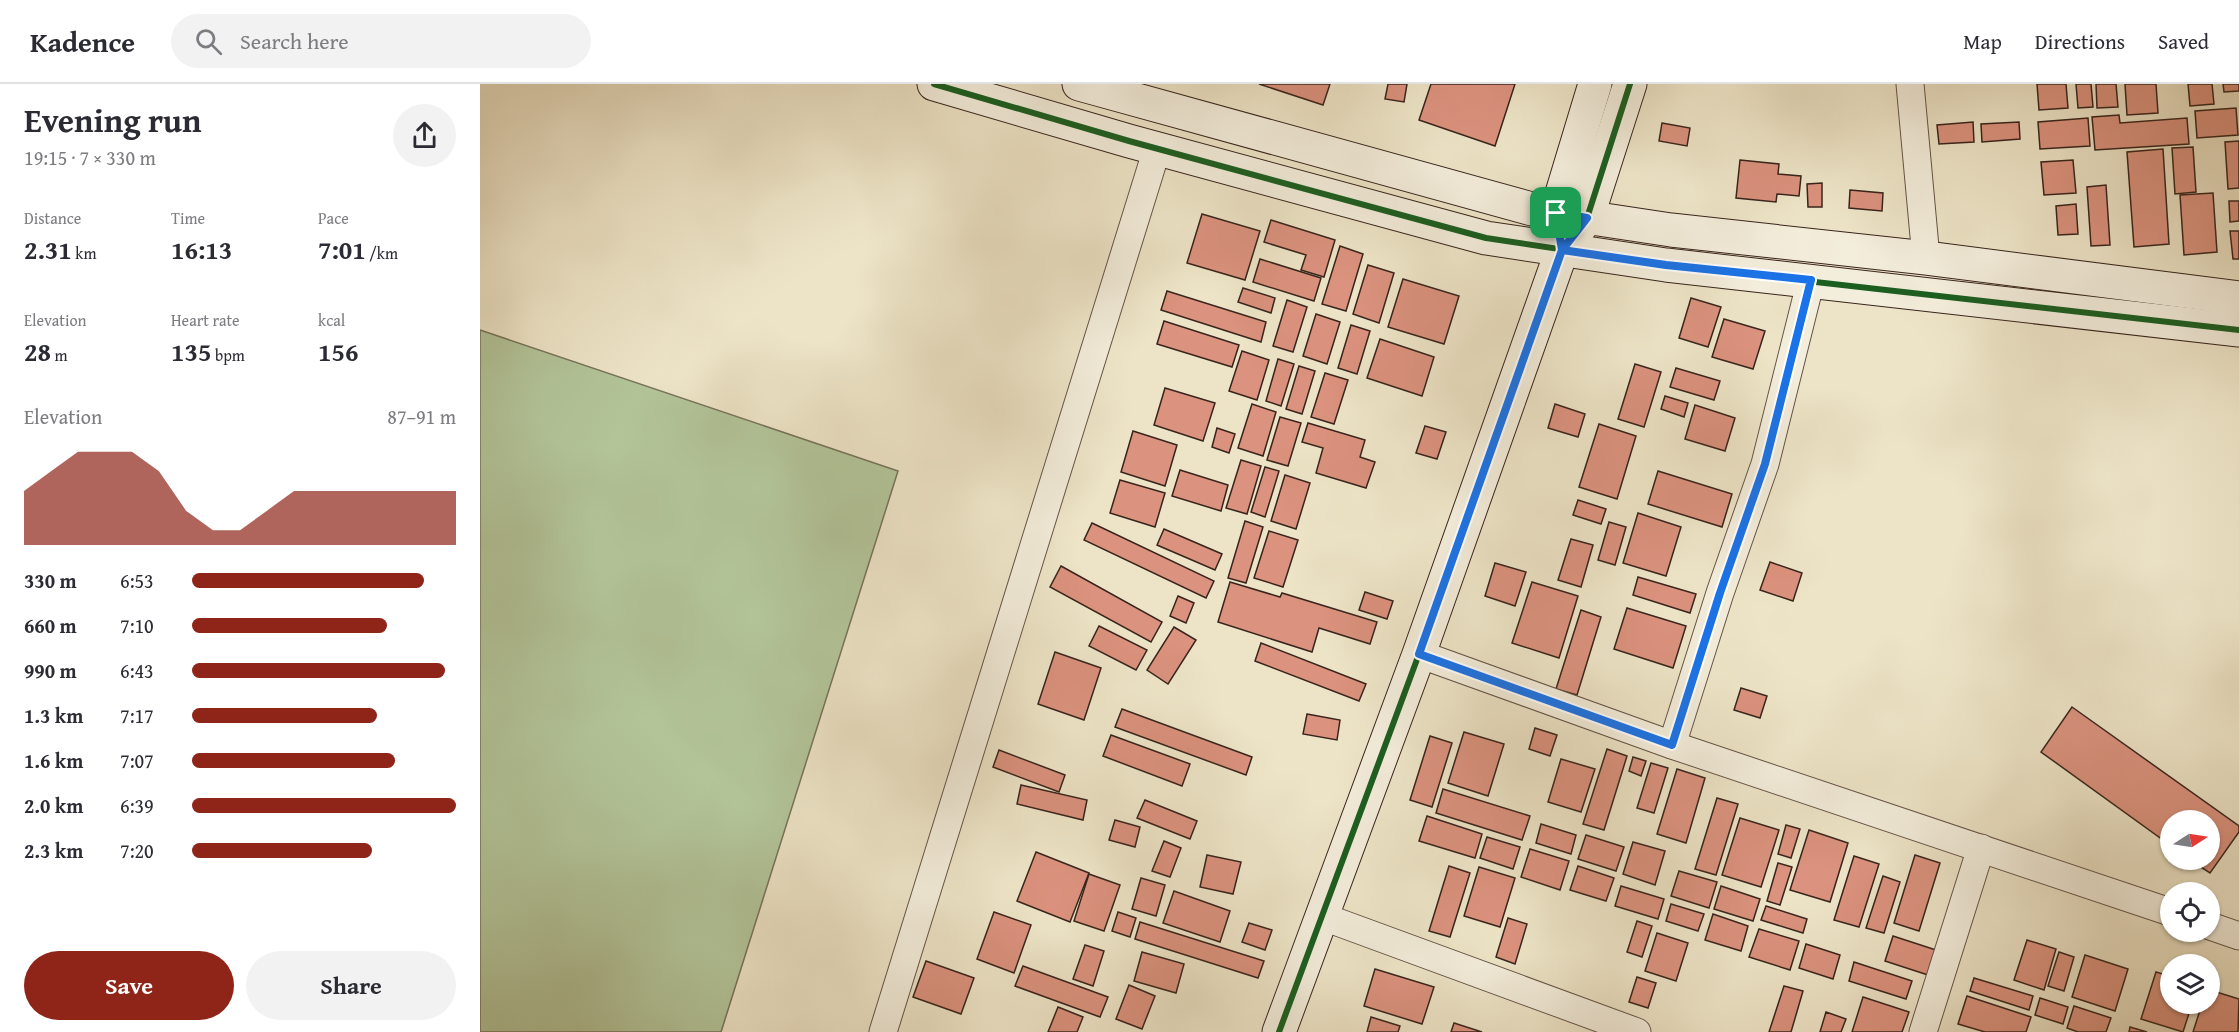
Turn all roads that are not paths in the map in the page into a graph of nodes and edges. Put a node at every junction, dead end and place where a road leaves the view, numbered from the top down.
1 (934, 84) edge
2 (1079, 84) edge
3 (1595, 84) edge
4 (1630, 84) edge
5 (1910, 84) edge
6 (1157, 149) junction
7 (1571, 215) junction
8 (1562, 250) junction
9 (1926, 258) junction
10 (1811, 280) junction
11 (2239, 298) edge
12 (2239, 330) edge
13 (1419, 654) junction
14 (1672, 745) junction
15 (1981, 848) junction
16 (2160, 909) edge
17 (1322, 916) junction
18 (2220, 929) edge
19 (2239, 936) edge
20 (883, 1032) edge
21 (1279, 1032) edge
22 (1637, 1032) edge
23 (1923, 1032) edge

1 - 6 street
2 - 7 street
3 - 7 street
4 - 7 street
5 - 9 street
6 - 8 street
6 - 20 street
7 - 8 street
7 - 9 street
8 - 10 street
8 - 13 street
9 - 11 street
10 - 12 street
10 - 14 street
13 - 14 street
13 - 17 street
14 - 15 street
15 - 16 street
15 - 23 street
17 - 21 street
17 - 22 street
18 - 19 street

